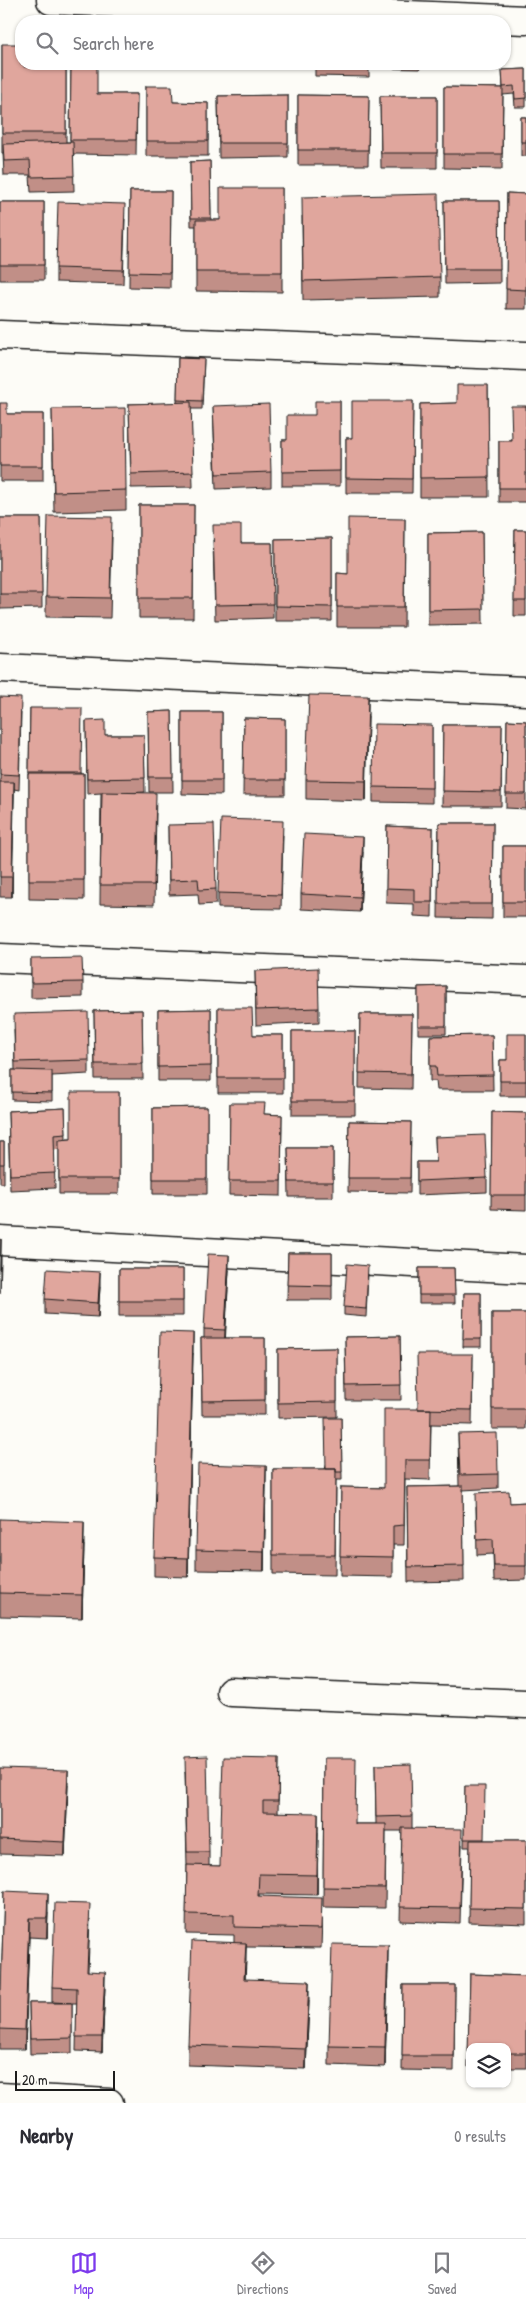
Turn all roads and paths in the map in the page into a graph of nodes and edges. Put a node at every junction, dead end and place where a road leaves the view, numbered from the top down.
1 (51, 0) edge
2 (407, 15) edge
3 (511, 19) edge
4 (526, 20) edge
5 (0, 335) edge
6 (526, 356) edge
7 (0, 668) edge
8 (526, 691) edge
9 (0, 958) edge
10 (526, 980) edge
11 (0, 1241) edge
12 (526, 1269) edge
13 (231, 1692) dead end
14 (526, 1704) edge
15 (0, 2098) edge
16 (109, 2103) edge

1 - 2 street
3 - 4 street
5 - 6 street
7 - 8 street
9 - 10 street
11 - 12 street
13 - 14 street
15 - 16 street

